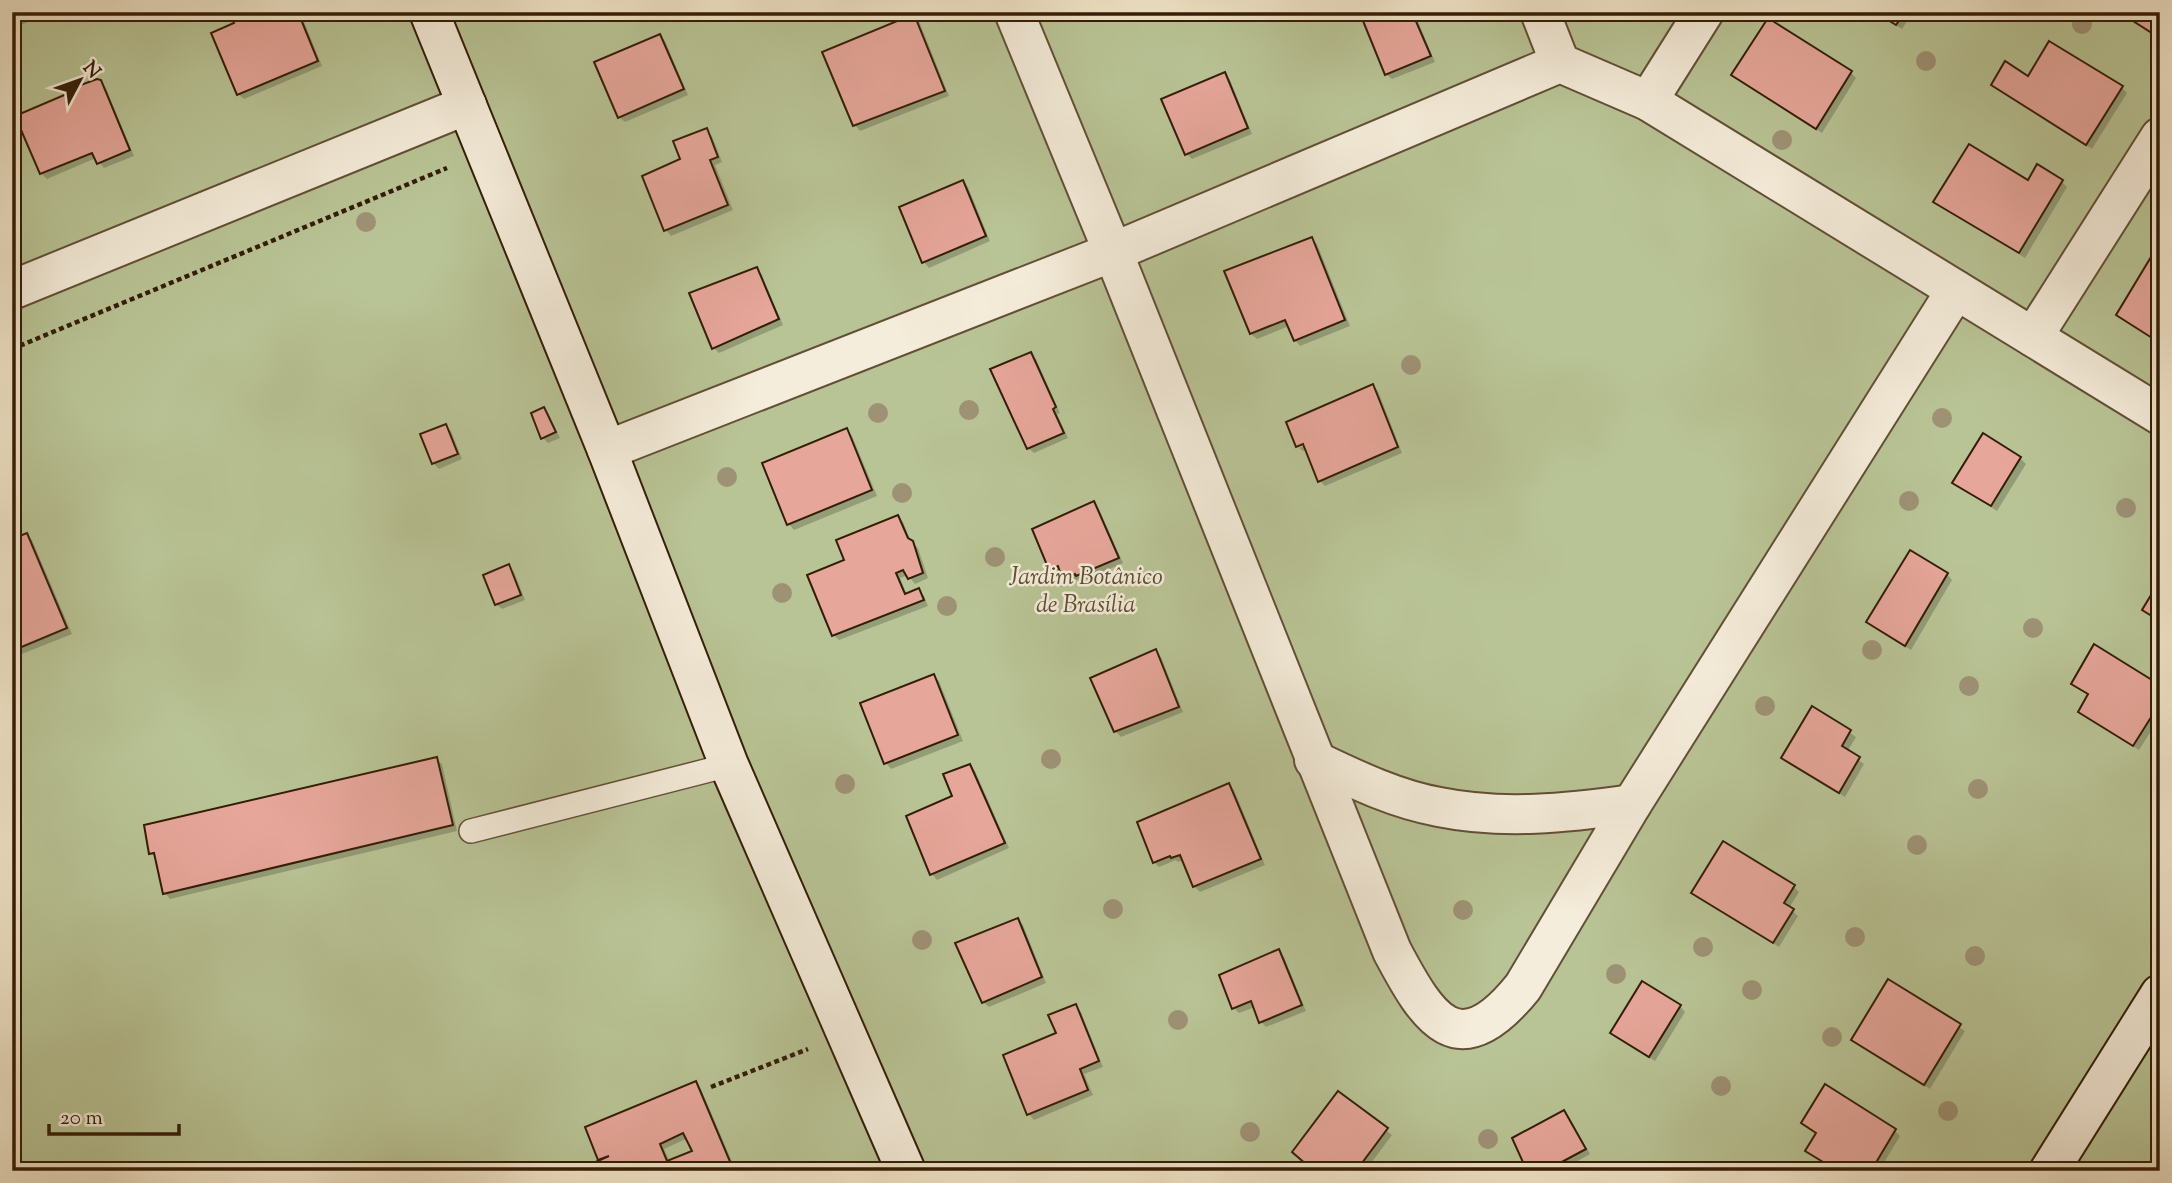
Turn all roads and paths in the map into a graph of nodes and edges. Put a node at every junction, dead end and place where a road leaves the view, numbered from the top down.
1 (429, 12) edge
2 (1014, 12) edge
3 (1540, 12) edge
4 (1704, 12) edge
5 (1560, 63) junction
6 (1648, 101) junction
7 (467, 105) junction
8 (2160, 137) edge
9 (448, 167) dead end
10 (1113, 251) junction
11 (12, 290) edge
12 (1956, 290) junction
13 (2033, 337) junction
14 (12, 349) edge
15 (2160, 415) edge
16 (607, 450) junction
17 (1314, 760) junction
18 (729, 765) junction
19 (1632, 803) junction
20 (471, 831) dead end
21 (2160, 995) edge
22 (906, 1171) edge
23 (2049, 1171) edge

1 - 7 street
2 - 10 street
3 - 5 street
4 - 6 street
5 - 6 street
5 - 10 street
6 - 12 street
7 - 11 street
7 - 16 street
8 - 13 street
9 - 14 path
10 - 16 street
10 - 17 street
12 - 13 street
12 - 19 street
13 - 15 street
16 - 18 street
17 - 19 street
17 - 19 street
18 - 20 lane
18 - 22 street
21 - 23 street

